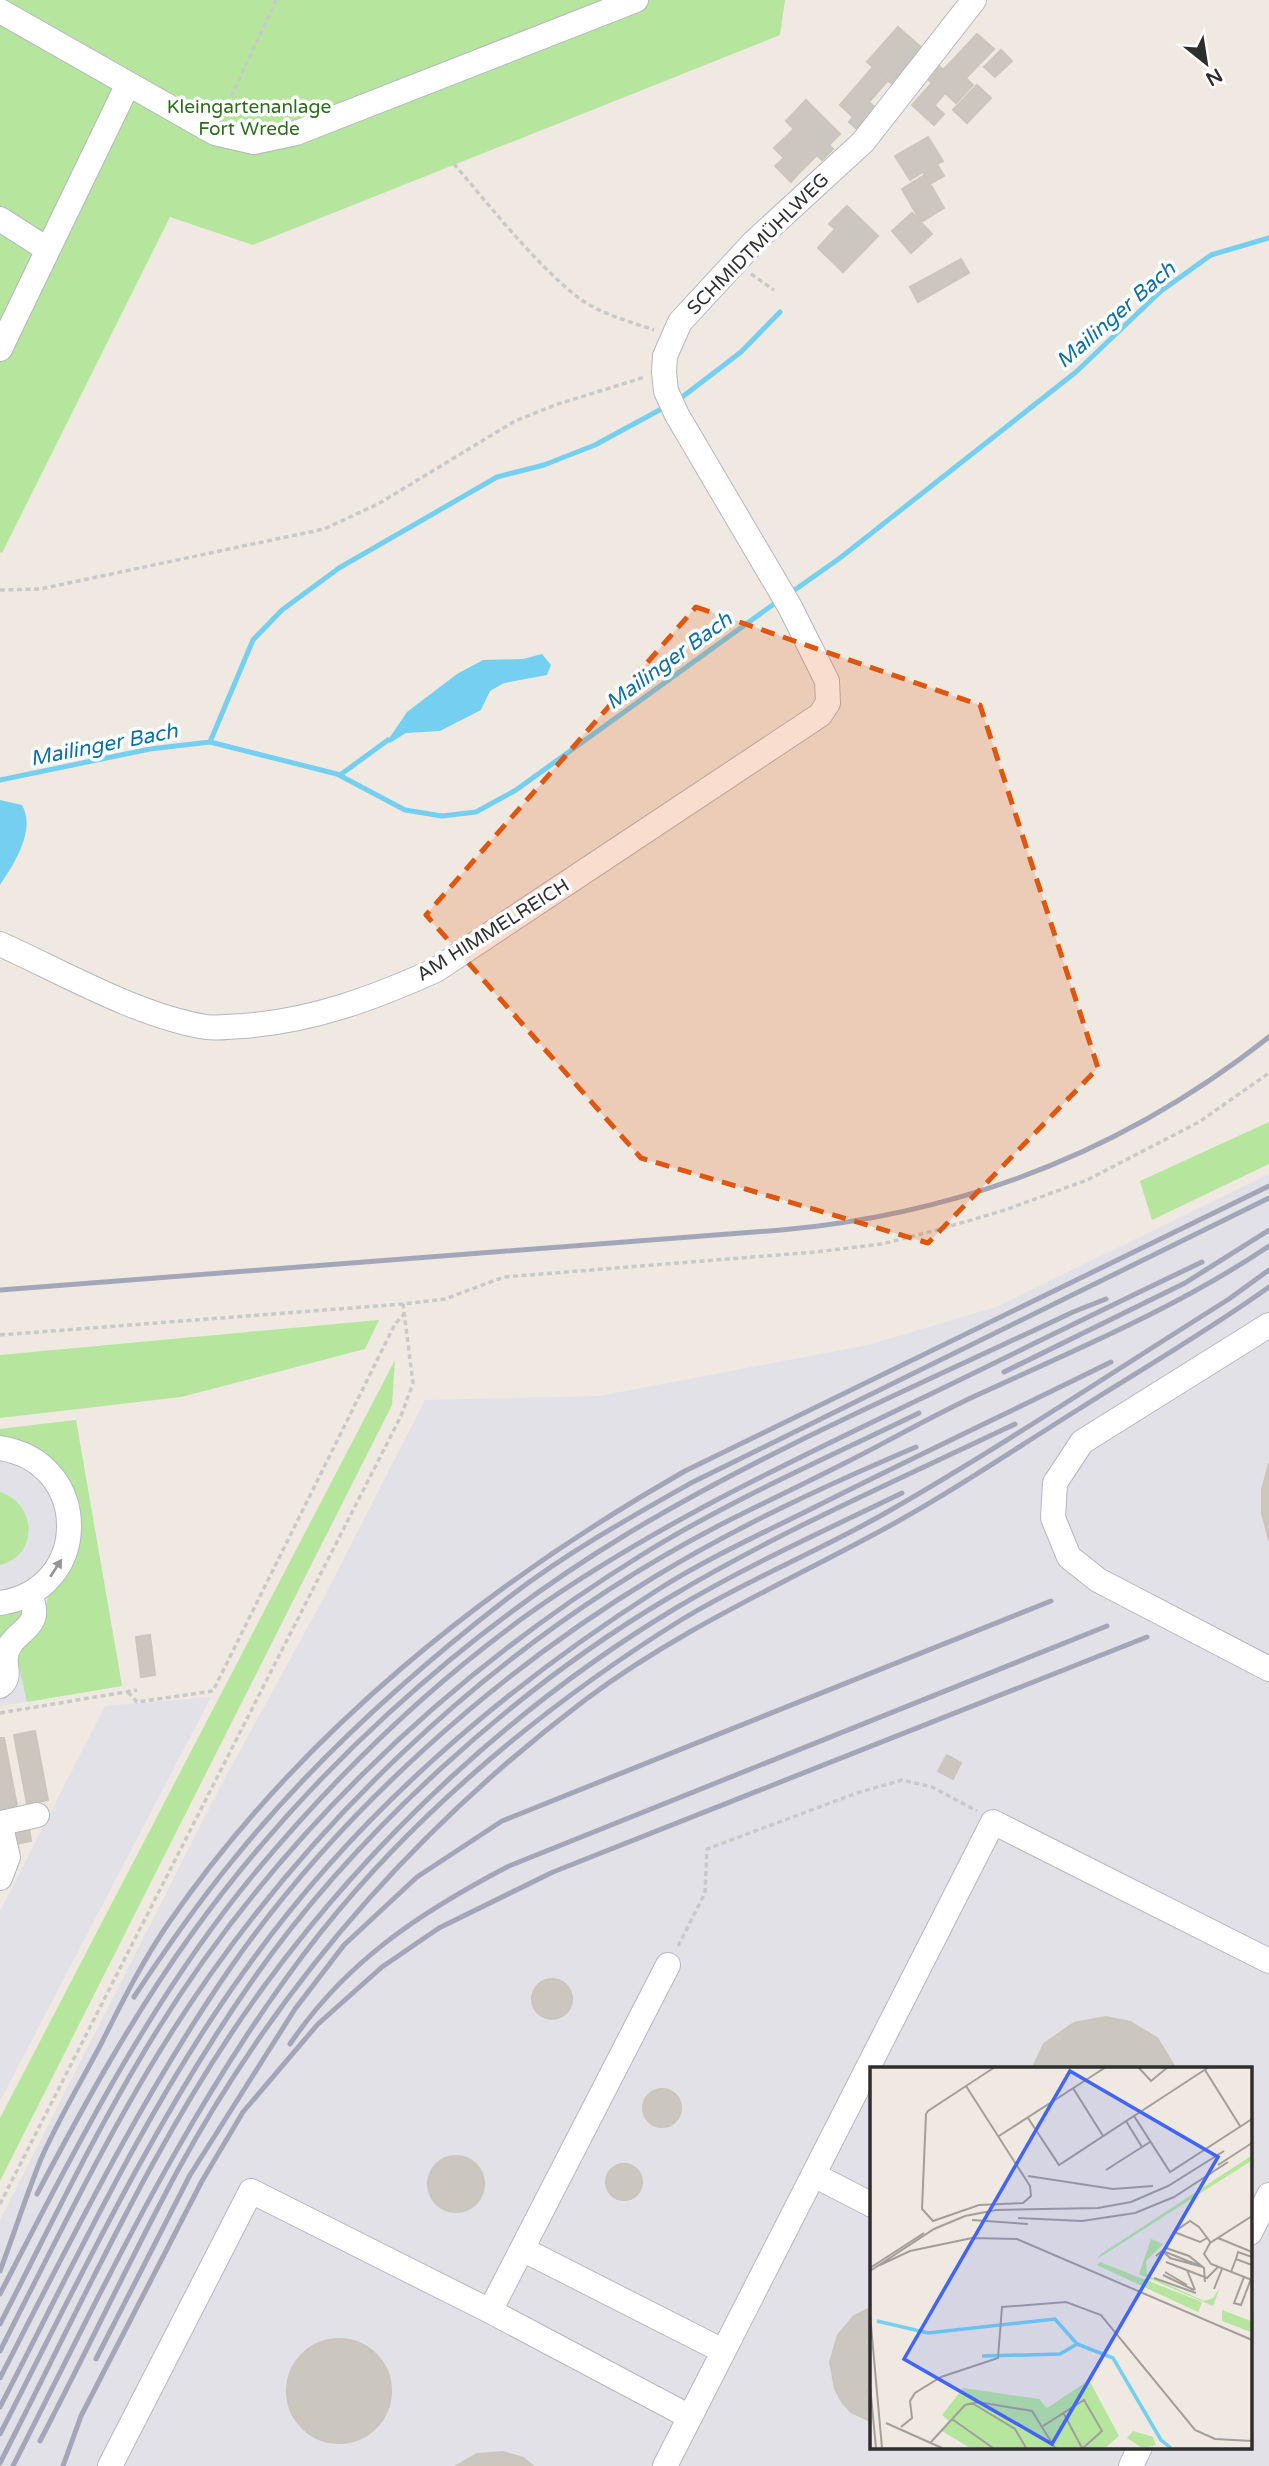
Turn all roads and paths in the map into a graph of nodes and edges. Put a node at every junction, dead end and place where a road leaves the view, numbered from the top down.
1 (276, 0) edge
2 (636, 0) edge
3 (974, 0) edge
4 (0, 11) edge
5 (127, 86) junction
6 (215, 133) junction
7 (454, 164) dead end
8 (0, 219) edge
9 (47, 249) junction
10 (672, 337) junction
11 (0, 349) edge
12 (665, 381) junction
13 (0, 590) edge
14 (0, 944) edge
15 (1269, 1073) edge
16 (403, 1304) junction
17 (405, 1313) junction
18 (1269, 1325) edge
19 (0, 1335) edge
20 (0, 1448) edge
21 (29, 1594) junction
22 (0, 1603) edge
23 (2, 1654) edge
24 (1269, 1670) edge
25 (0, 1686) edge
26 (137, 1690) dead end
27 (128, 1692) junction
28 (0, 1713) edge
29 (37, 1815) dead end
30 (993, 1822) junction
31 (0, 1823) edge
32 (0, 1878) edge
33 (1269, 1961) edge
34 (668, 1965) joint
35 (814, 2175) junction
36 (1269, 2195) edge
37 (0, 2204) edge
38 (870, 2204) edge
39 (1252, 2229) edge
40 (522, 2249) junction
41 (490, 2311) junction
42 (723, 2351) junction
43 (690, 2417) junction
44 (1139, 2448) edge
45 (110, 2466) edge
46 (665, 2466) edge
47 (1130, 2466) edge

1 - 6 path
2 - 6 street
3 - 10 street, SCHMIDTMÜHLWEG
4 - 5 street
5 - 6 street
5 - 9 street
7 - 10 path
8 - 9 street
9 - 11 street
10 - 12 street, SCHMIDTMÜHLWEG
12 - 13 path
12 - 14 street, AM HIMMELREICH
15 - 16 path
16 - 17 path
16 - 19 path
17 - 27 path
17 - 37 path
18 - 24 street
21 -> 20 street
21 - 22 street
21 - 23 street
23 - 25 street
26 - 27 path
27 - 28 path
29 - 31 street
30 - 33 street
30 - 34 path
30 - 35 street
31 - 32 street
34 - 40 street
35 - 38 street
35 - 42 street
36 - 39 street
40 - 41 street
40 - 42 street
41 - 43 street
41 - 45 street
42 - 43 street
43 - 46 street
44 - 47 street

